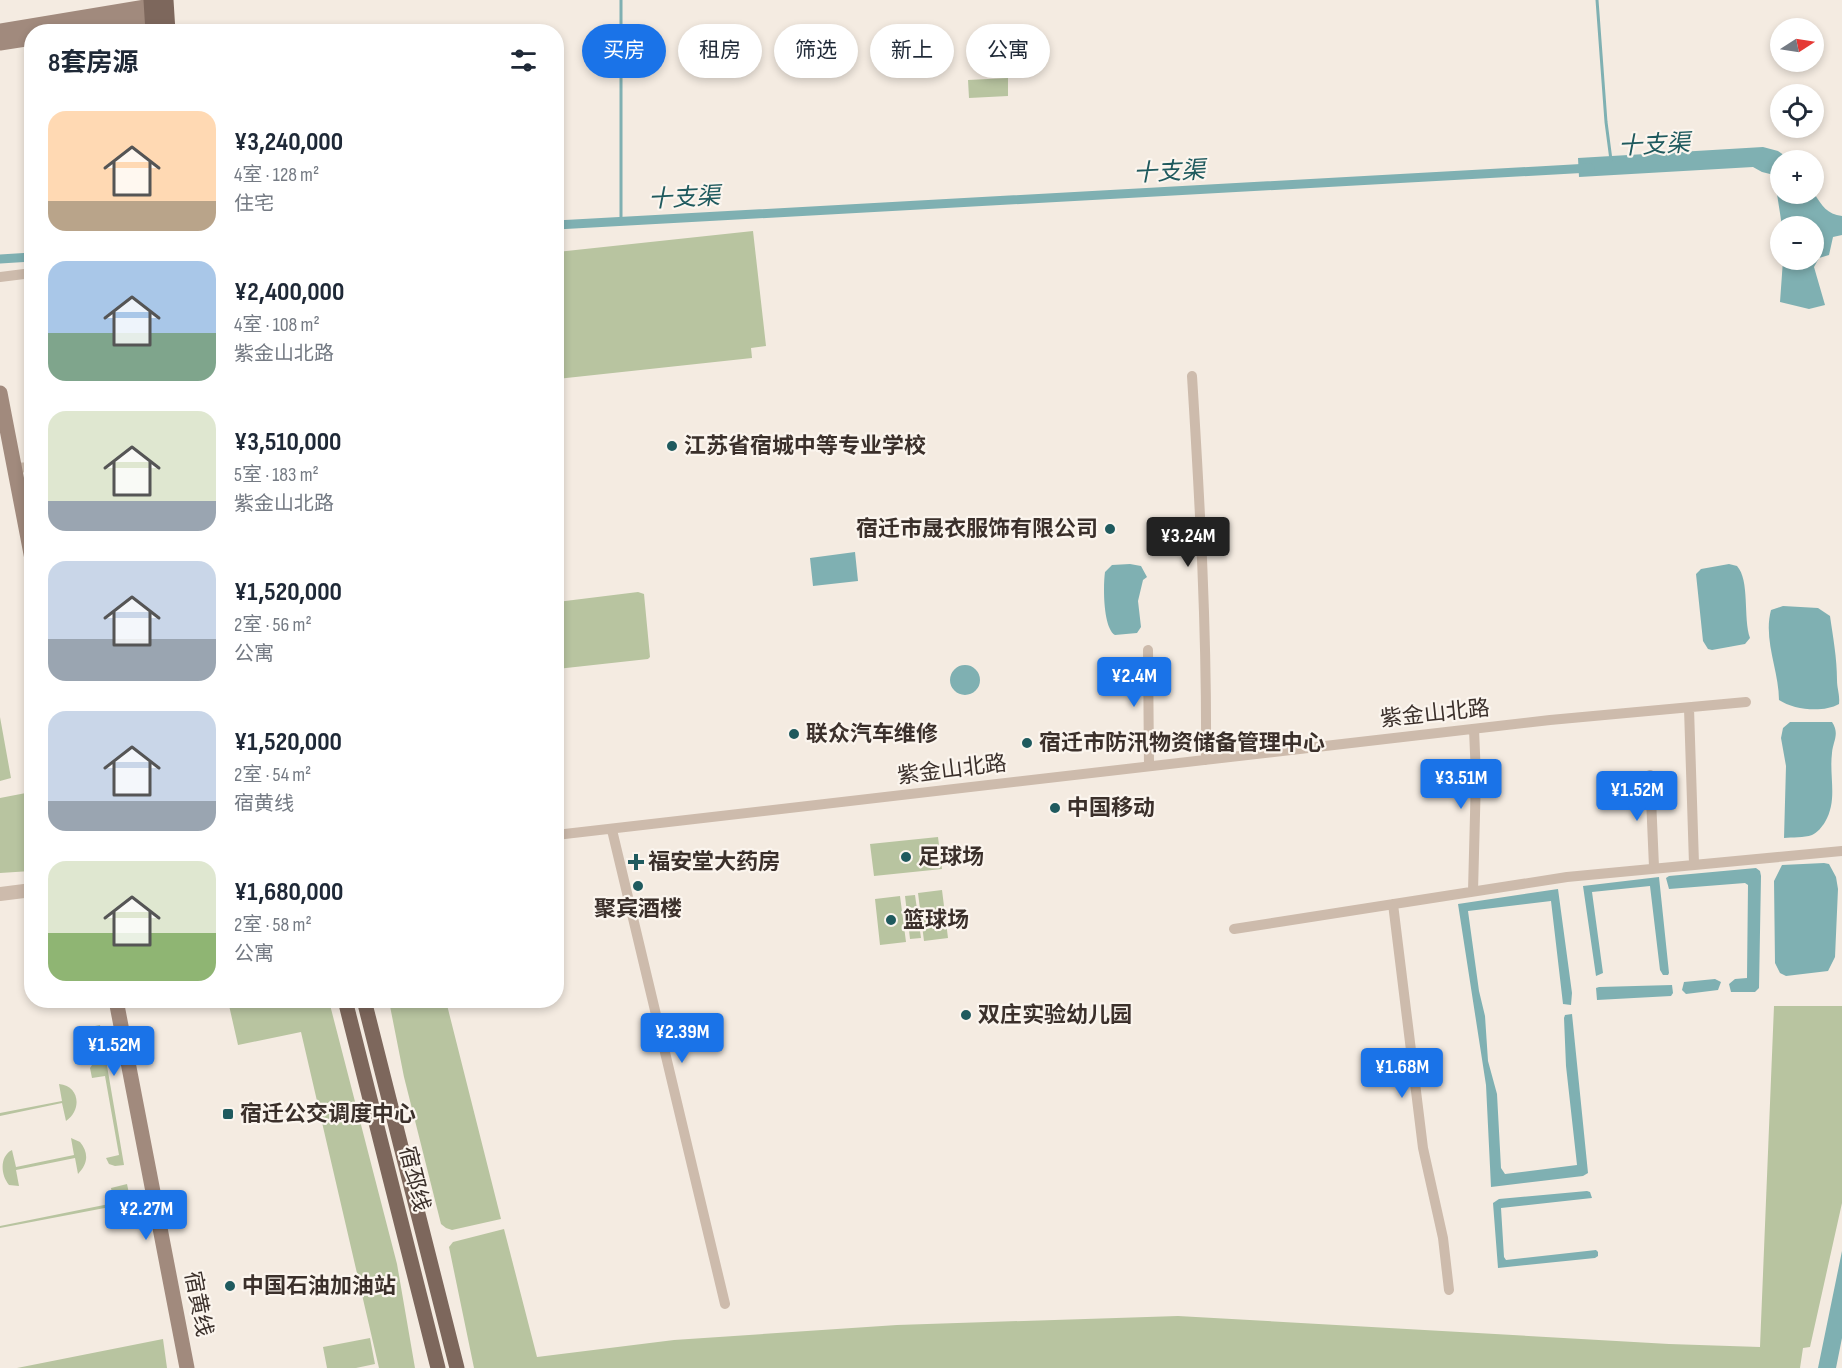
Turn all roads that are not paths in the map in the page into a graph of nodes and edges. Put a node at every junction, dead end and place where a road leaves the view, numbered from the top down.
1 (155, 11) edge
2 (59, 24) edge
3 (102, 24) edge
4 (163, 24) edge
5 (24, 29) edge
6 (0, 32) edge
7 (24, 39) edge
8 (0, 43) edge
9 (24, 274) edge
10 (0, 277) edge
11 (1192, 376) dead end
12 (0, 393) edge
13 (24, 467) edge
14 (14, 468) junction
15 (24, 519) edge
16 (1148, 650) dead end
17 (1746, 702) dead end
18 (1689, 708) junction
19 (1474, 729) junction
20 (1206, 760) junction
21 (1149, 766) junction
22 (1650, 775) dead end
23 (612, 830) junction
24 (564, 834) edge
25 (1842, 851) edge
26 (1694, 864) junction
27 (1654, 867) junction
28 (24, 891) edge
29 (1473, 891) junction
30 (0, 894) edge
31 (1393, 904) junction
32 (1234, 929) dead end
33 (118, 1008) edge
34 (347, 1008) edge
35 (366, 1008) edge
36 (1449, 1290) dead end
37 (725, 1304) dead end
38 (187, 1368) edge
39 (438, 1368) edge
40 (457, 1368) edge

1 - 2 main road
1 - 3 main road
1 - 4 main road
5 - 6 main road
7 - 8 main road
9 - 10 street
11 - 20 street
12 - 14 main road
13 - 14 street
14 - 15 main road
16 - 21 street
17 - 18 street, 紫金山北路
18 - 19 street, 紫金山北路
18 - 26 street
19 - 20 street, 紫金山北路
19 - 29 street
20 - 21 street, 紫金山北路
21 - 23 street, 紫金山北路
22 - 27 street
23 - 24 street, 紫金山北路
23 - 37 street
25 - 26 street
26 - 27 street
27 - 29 street
28 - 30 street
29 - 31 street
31 - 32 street
31 - 36 street
33 - 38 main road, 宿黄线
34 - 39 main road, 宿邳线
35 - 40 main road, 宿邳线

